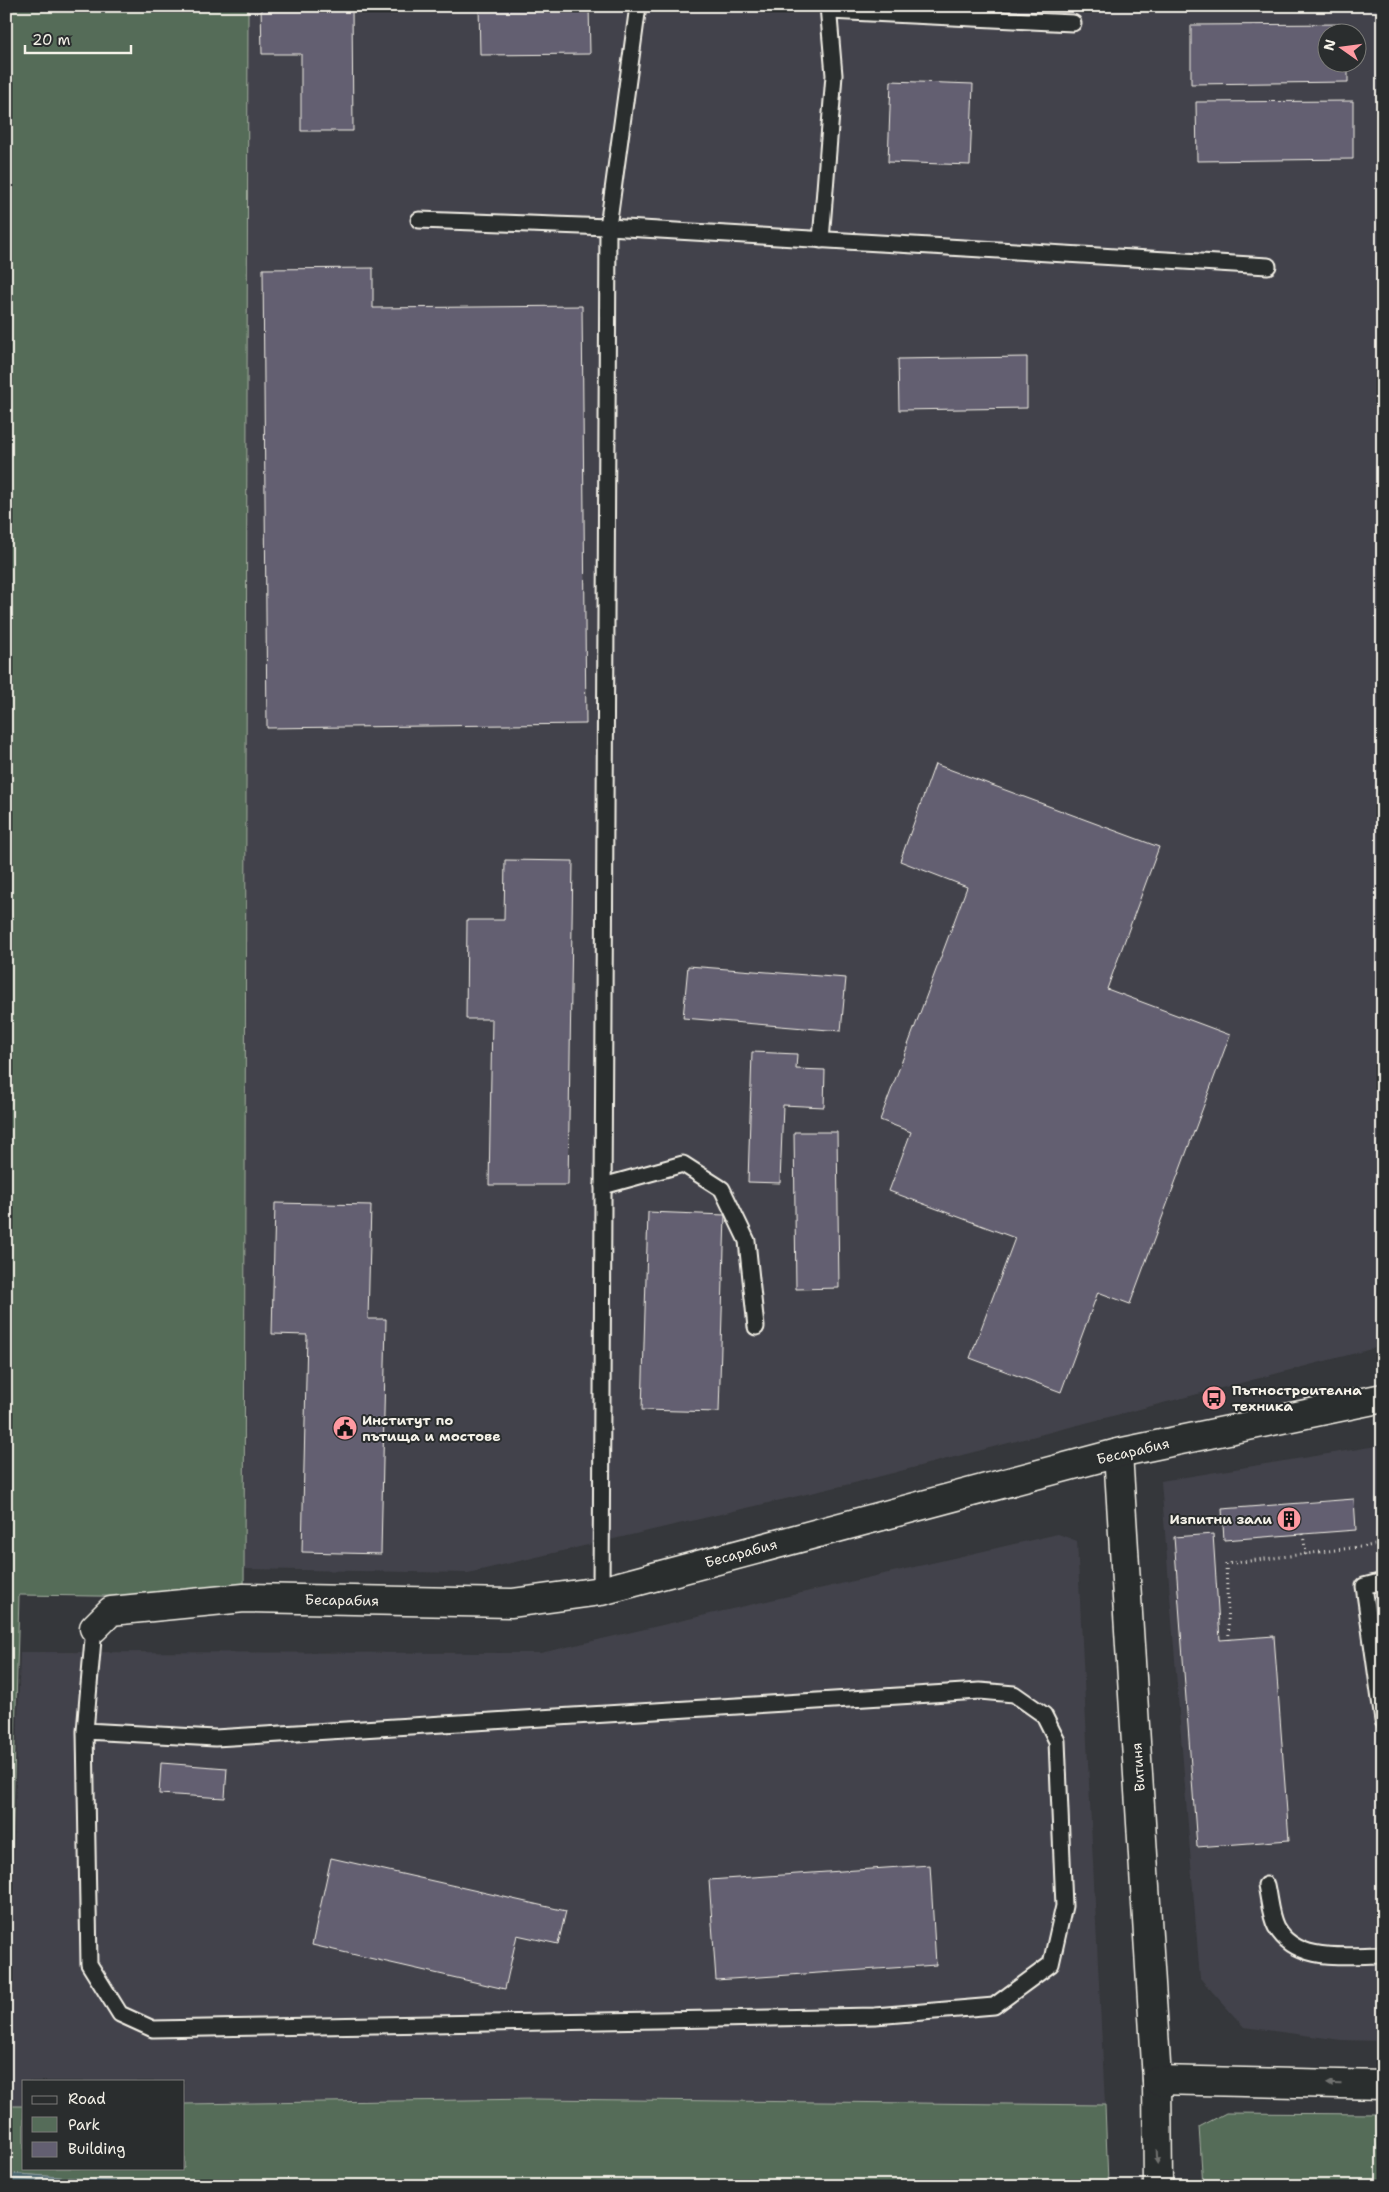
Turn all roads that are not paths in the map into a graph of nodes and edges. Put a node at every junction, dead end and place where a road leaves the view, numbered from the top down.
1 (638, 6) edge
2 (829, 9) edge
3 (1073, 23) dead end
4 (419, 220) dead end
5 (608, 227) junction
6 (821, 240) junction
7 (1268, 266) dead end
8 (603, 1186) junction
9 (756, 1327) dead end
10 (1383, 1398) edge
11 (1118, 1453) junction
12 (1383, 1581) edge
13 (600, 1591) junction
14 (94, 1628) joint
15 (1383, 1721) edge
16 (85, 1731) junction
17 (1266, 1885) dead end
18 (1383, 1955) edge
19 (1157, 2080) junction
20 (1383, 2085) edge
21 (1158, 2186) edge

1 - 5 lane
2 - 3 lane
2 - 6 lane
4 - 5 lane
5 - 6 lane
5 - 8 lane
6 - 7 lane
8 - 9 lane
8 - 13 lane
10 - 11 street, Бесарабия
11 - 13 street, Бесарабия
11 - 19 street, Витиня
12 - 15 lane
13 - 14 street, Бесарабия
14 - 16 lane
16 - 16 lane
17 - 18 lane
20 -> 19 street
19 -> 21 street, Витиня

